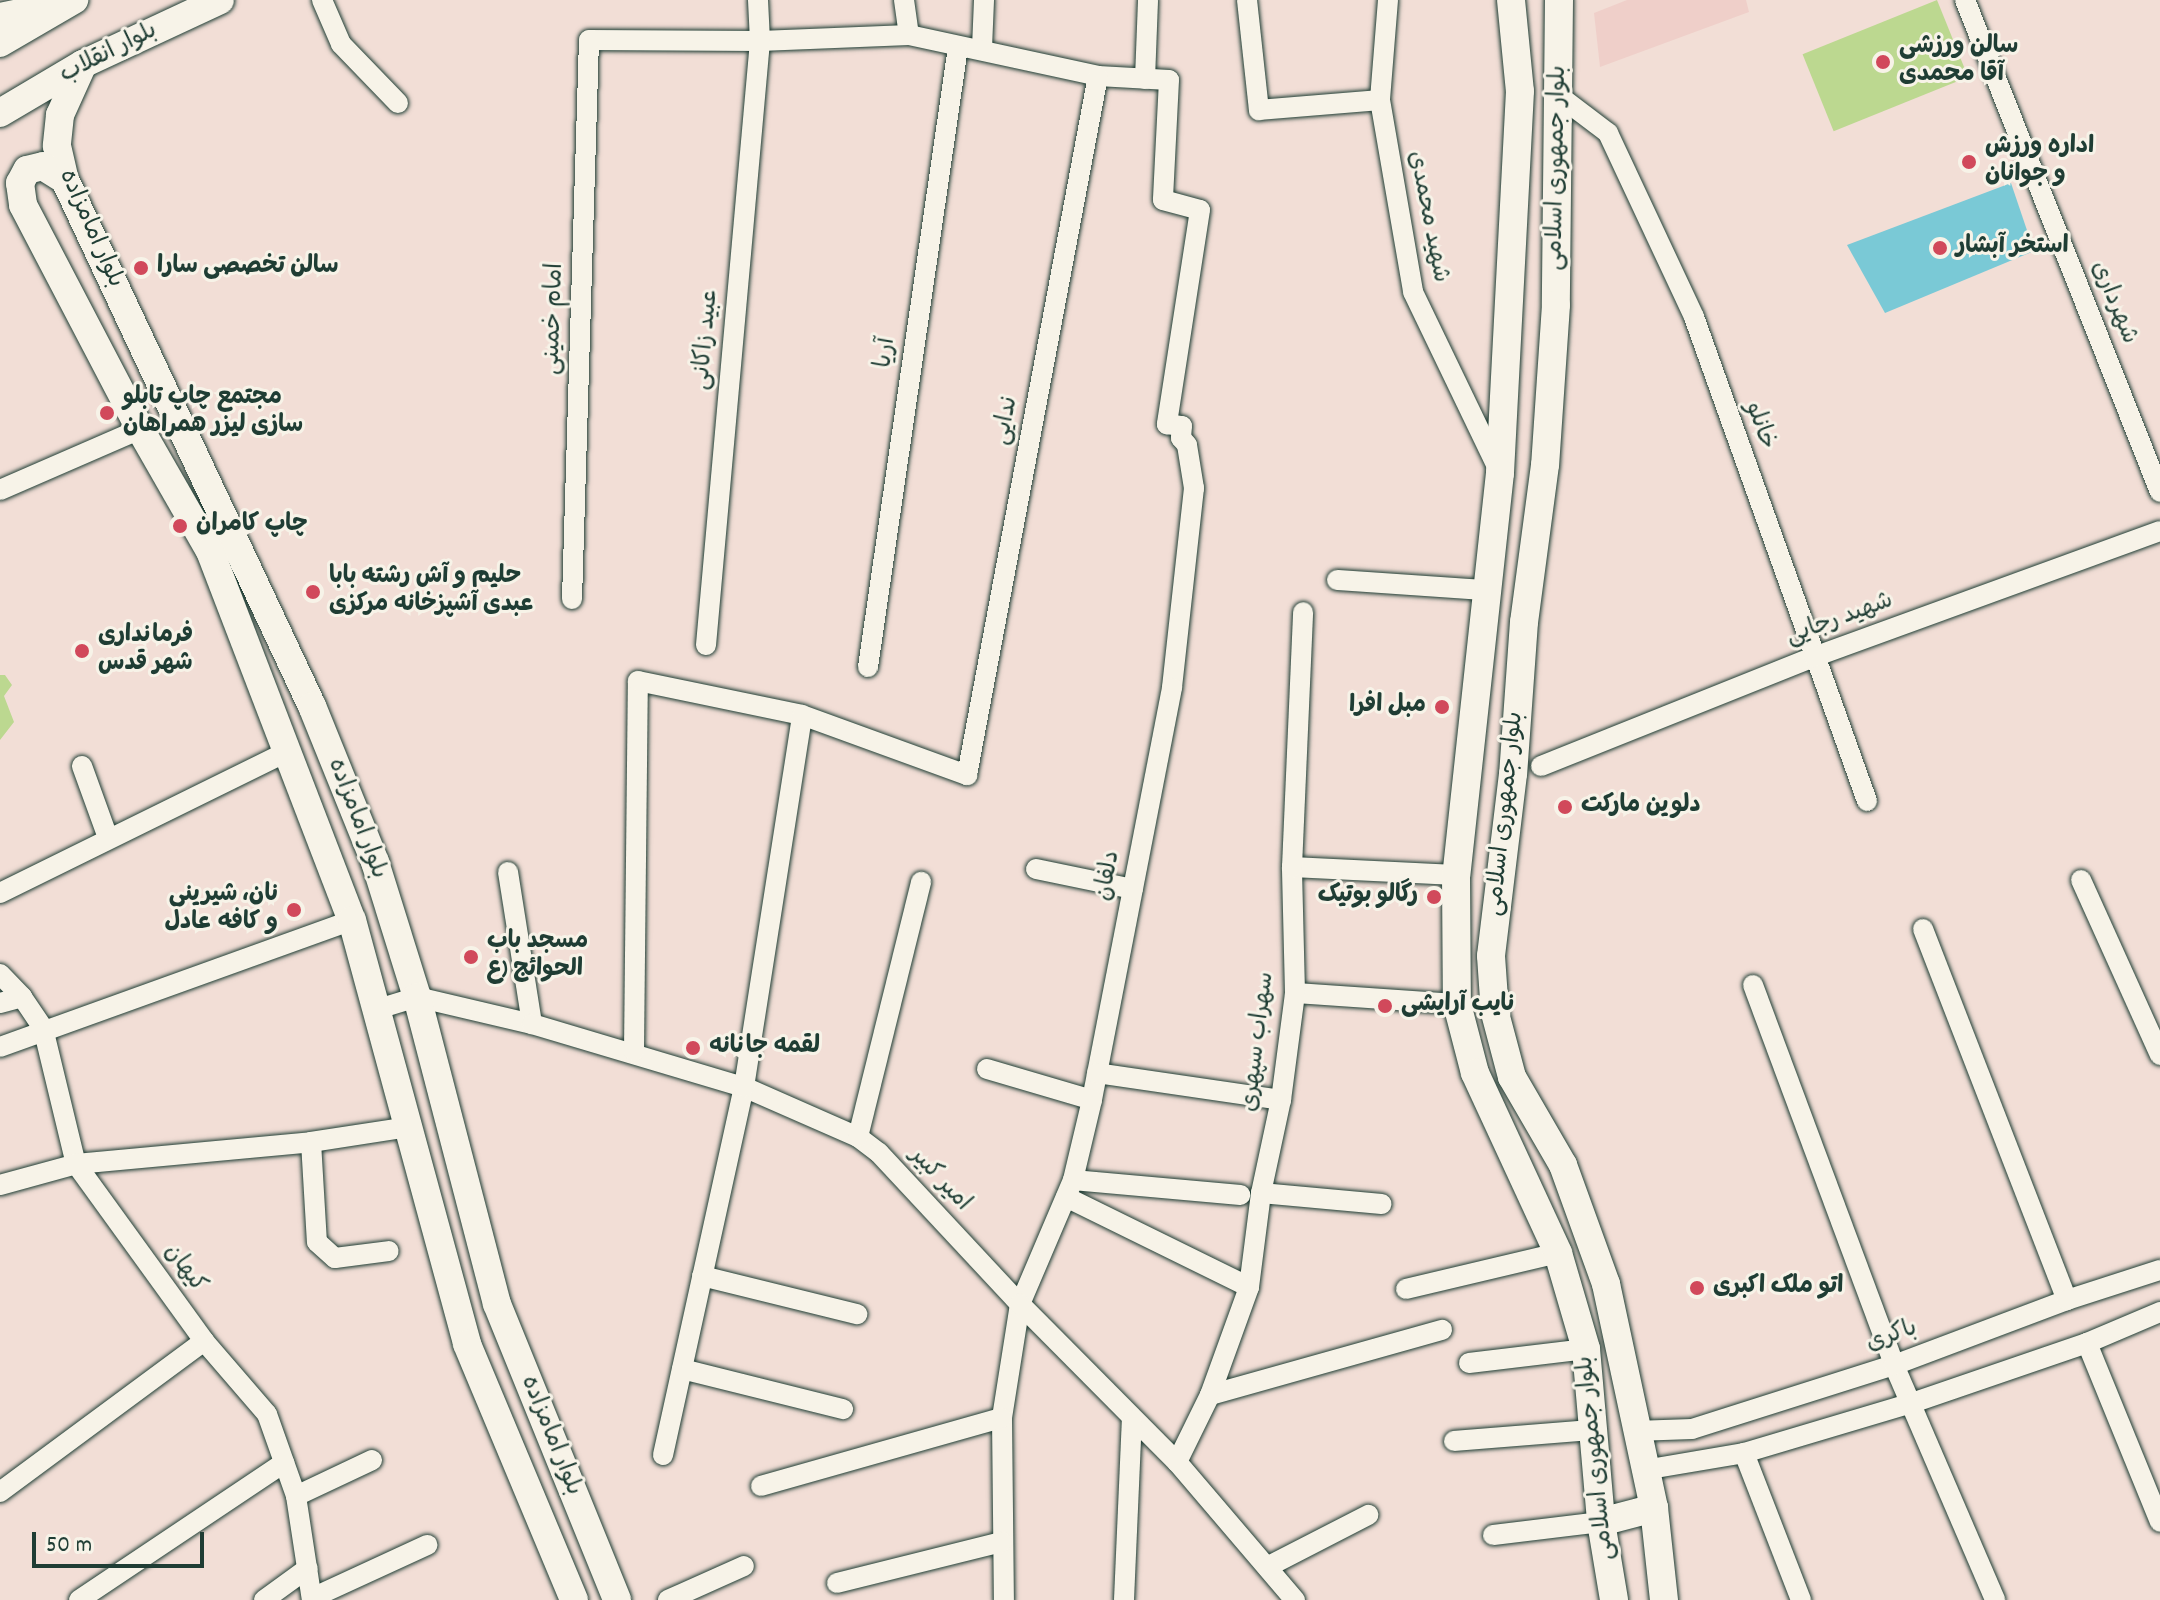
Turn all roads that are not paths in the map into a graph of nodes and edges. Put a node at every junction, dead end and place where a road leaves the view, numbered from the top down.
1 (220, 0) edge
2 (322, 0) edge
3 (758, 0) edge
4 (904, 0) edge
5 (984, 0) edge
6 (1148, 0) edge
7 (1247, 0) edge
8 (1388, 0) edge
9 (1511, 0) edge
10 (1965, 0) edge
11 (71, 1) edge
12 (1564, 2) edge
13 (0, 17) edge
14 (909, 35) junction
15 (760, 41) junction
16 (0, 43) edge
17 (958, 47) junction
18 (982, 48) junction
19 (83, 64) junction
20 (1098, 76) junction
21 (1145, 79) junction
22 (1558, 95) junction
23 (1380, 100) junction
24 (398, 103) dead end
25 (0, 113) edge
26 (65, 180) junction
27 (11, 203) edge
28 (140, 429) junction
29 (1500, 473) junction
30 (0, 490) edge
31 (2160, 492) edge
32 (2160, 531) edge
33 (1337, 580) dead end
34 (1485, 590) junction
35 (572, 599) dead end
36 (1303, 612) dead end
37 (1481, 621) junction
38 (1524, 622) junction
39 (706, 645) dead end
40 (1814, 657) junction
41 (868, 667) dead end
42 (802, 715) junction
43 (289, 751) junction
44 (82, 766) dead end
45 (1541, 766) dead end
46 (1867, 801) dead end
47 (108, 838) junction
48 (1292, 867) junction
49 (1036, 869) dead end
50 (508, 872) dead end
51 (1456, 875) junction
52 (2081, 880) dead end
53 (921, 882) dead end
54 (1133, 889) junction
55 (0, 893) edge
56 (352, 920) junction
57 (1923, 929) dead end
58 (0, 974) edge
59 (1753, 985) dead end
60 (1295, 993) junction
61 (22, 997) junction
62 (417, 997) junction
63 (0, 1003) edge
64 (1457, 1004) junction
65 (378, 1009) junction
66 (532, 1024) junction
67 (43, 1028) junction
68 (0, 1047) edge
69 (634, 1051) junction
70 (2160, 1055) edge
71 (987, 1069) dead end
72 (1097, 1073) junction
73 (744, 1087) junction
74 (1092, 1100) junction
75 (1281, 1100) junction
76 (408, 1127) junction
77 (858, 1137) junction
78 (311, 1142) junction
79 (76, 1164) junction
80 (0, 1185) edge
81 (1070, 1188) junction
82 (1261, 1193) junction
83 (1240, 1195) dead end
84 (1381, 1204) dead end
85 (389, 1251) dead end
86 (1558, 1253) junction
87 (2160, 1270) edge
88 (702, 1276) junction
89 (1249, 1287) junction
90 (1406, 1289) dead end
91 (2067, 1300) junction
92 (1020, 1304) junction
93 (2160, 1312) edge
94 (857, 1314) dead end
95 (1442, 1330) dead end
96 (204, 1341) junction
97 (2087, 1343) junction
98 (1586, 1349) junction
99 (1469, 1363) dead end
100 (1894, 1365) junction
101 (682, 1369) junction
102 (1210, 1395) junction
103 (1912, 1403) junction
104 (843, 1409) dead end
105 (1002, 1418) junction
106 (1132, 1420) junction
107 (1692, 1429) junction
108 (1591, 1430) junction
109 (1635, 1431) junction
110 (1454, 1441) dead end
111 (1744, 1453) junction
112 (663, 1455) dead end
113 (372, 1460) dead end
114 (1177, 1462) junction
115 (284, 1463) junction
116 (1700, 1463) junction
117 (1644, 1470) junction
118 (761, 1486) dead end
119 (0, 1492) edge
120 (296, 1496) junction
121 (1654, 1508) junction
122 (1368, 1515) dead end
123 (1601, 1522) junction
124 (2160, 1522) edge
125 (1493, 1535) dead end
126 (1002, 1542) junction
127 (427, 1545) dead end
128 (744, 1566) dead end
129 (1267, 1567) junction
130 (308, 1568) junction
131 (837, 1583) dead end
132 (312, 1599) edge
133 (79, 1600) edge
134 (264, 1600) edge
135 (574, 1600) edge
136 (617, 1600) edge
137 (668, 1600) edge
138 (1004, 1600) edge
139 (1124, 1600) edge
140 (1294, 1600) edge
141 (1614, 1600) edge
142 (1664, 1600) edge
143 (1801, 1600) edge
144 (1995, 1600) edge

1 - 19 main road, بلوار انقلاب
2 - 24 street
3 - 15 street, عبید زاکانی
4 - 14 street
5 - 18 street
6 - 21 street
7 - 23 street
8 - 23 street, شهید محمدی
9 - 29 main road, بلوار جمهوری اسلامی
10 - 31 street, شهرداری
11 - 13 main road
11 - 16 main road
12 - 22 main road, بلوار جمهوری اسلامی
14 - 15 street
14 - 17 street
15 - 35 street, امام خمینی
15 - 39 street, عبید زاکانی
17 - 18 street
17 - 41 street, آریا
18 - 20 street
19 - 25 main road, بلوار انقلاب
19 - 26 main road, بلوار امامزاده
20 - 21 street
20 - 42 street, ندایی
21 - 54 street, دلفان
22 - 38 main road, بلوار جمهوری اسلامی
22 - 40 street, خانلو
23 - 29 street, شهید محمدی
26 - 27 main road
26 - 62 main road, بلوار امامزاده
27 - 28 main road, بلوار امامزاده
28 - 30 street
28 - 43 main road, بلوار امامزاده
29 - 34 main road, بلوار جمهوری اسلامی
32 - 40 street, شهید رجایی
33 - 34 street
34 - 37 main road, بلوار جمهوری اسلامی
36 - 48 street, سهراب سپهری
37 - 38 main road
37 - 51 main road, بلوار جمهوری اسلامی
38 - 109 main road, بلوار جمهوری اسلامی
40 - 45 street, شهید رجایی
40 - 46 street, خانلو
42 - 69 street
42 - 73 street
43 - 47 street
43 - 56 main road, بلوار امامزاده
44 - 47 street
47 - 55 street
48 - 51 street
48 - 60 street, سهراب سپهری
49 - 54 street
50 - 66 street
51 - 64 main road, بلوار جمهوری اسلامی
52 - 70 street
53 - 77 street
54 - 72 street, دلفان
56 - 65 main road, بلوار امامزاده
56 - 67 street
57 - 91 street
58 - 61 street, کیهان
59 - 100 street
60 - 64 street
60 - 75 street, سهراب سپهری
61 - 63 street
61 - 67 street, کیهان
62 - 65 street
62 - 66 street, امیر کبیر
62 - 136 main road, بلوار امامزاده
64 - 86 main road, بلوار جمهوری اسلامی
65 - 76 main road, بلوار امامزاده
66 - 69 street, امیر کبیر
67 - 68 street
67 - 79 street, کیهان
69 - 73 street, امیر کبیر
71 - 74 street
72 - 74 street, دلفان
72 - 75 street
73 - 77 street, امیر کبیر
73 - 88 street
74 - 81 street, دلفان
75 - 82 street, سهراب سپهری
76 - 78 street
76 - 135 main road, بلوار امامزاده
77 - 92 street, امیر کبیر
78 - 79 street
78 - 85 street
79 - 80 street
79 - 96 street, کیهان
81 - 83 street
81 - 89 street
81 - 92 street, دلفان
82 - 84 street
82 - 89 street, سهراب سپهری
86 - 90 street
86 - 98 main road, بلوار جمهوری اسلامی
87 - 91 street, باکری
88 - 94 street
88 - 101 street
89 - 102 street, سهراب سپهری
91 - 100 street, باکری
92 - 105 street, دلفان
92 - 106 street, امیر کبیر
93 - 97 street
95 - 102 street
96 - 115 street, کیهان
96 - 119 street
97 - 103 street
97 - 124 street
98 - 99 street
98 - 108 main road, بلوار جمهوری اسلامی
100 - 103 street
100 - 107 street, باکری
101 - 104 street
101 - 112 street
102 - 114 street, سهراب سپهری
103 - 111 street
103 - 144 street
105 - 118 street
105 - 126 street, دلفان
106 - 114 street, امیر کبیر
106 - 139 street
107 - 109 street, باکری
107 - 116 street
108 - 110 street
108 - 123 main road, بلوار جمهوری اسلامی
109 - 117 main road, بلوار جمهوری اسلامی
111 - 116 street
111 - 143 street
113 - 120 street
114 - 129 street, امیر کبیر
115 - 120 street, کیهان
115 - 133 street
116 - 117 street
117 - 121 main road, بلوار جمهوری اسلامی
120 - 130 street, کیهان
121 - 123 main road
121 - 142 main road, بلوار جمهوری اسلامی
122 - 129 street
123 - 125 street
123 - 141 main road, بلوار جمهوری اسلامی
126 - 131 street
126 - 138 street, دلفان
127 - 132 street
128 - 137 street
129 - 140 street, امیر کبیر
130 - 132 street, کیهان
130 - 134 street

